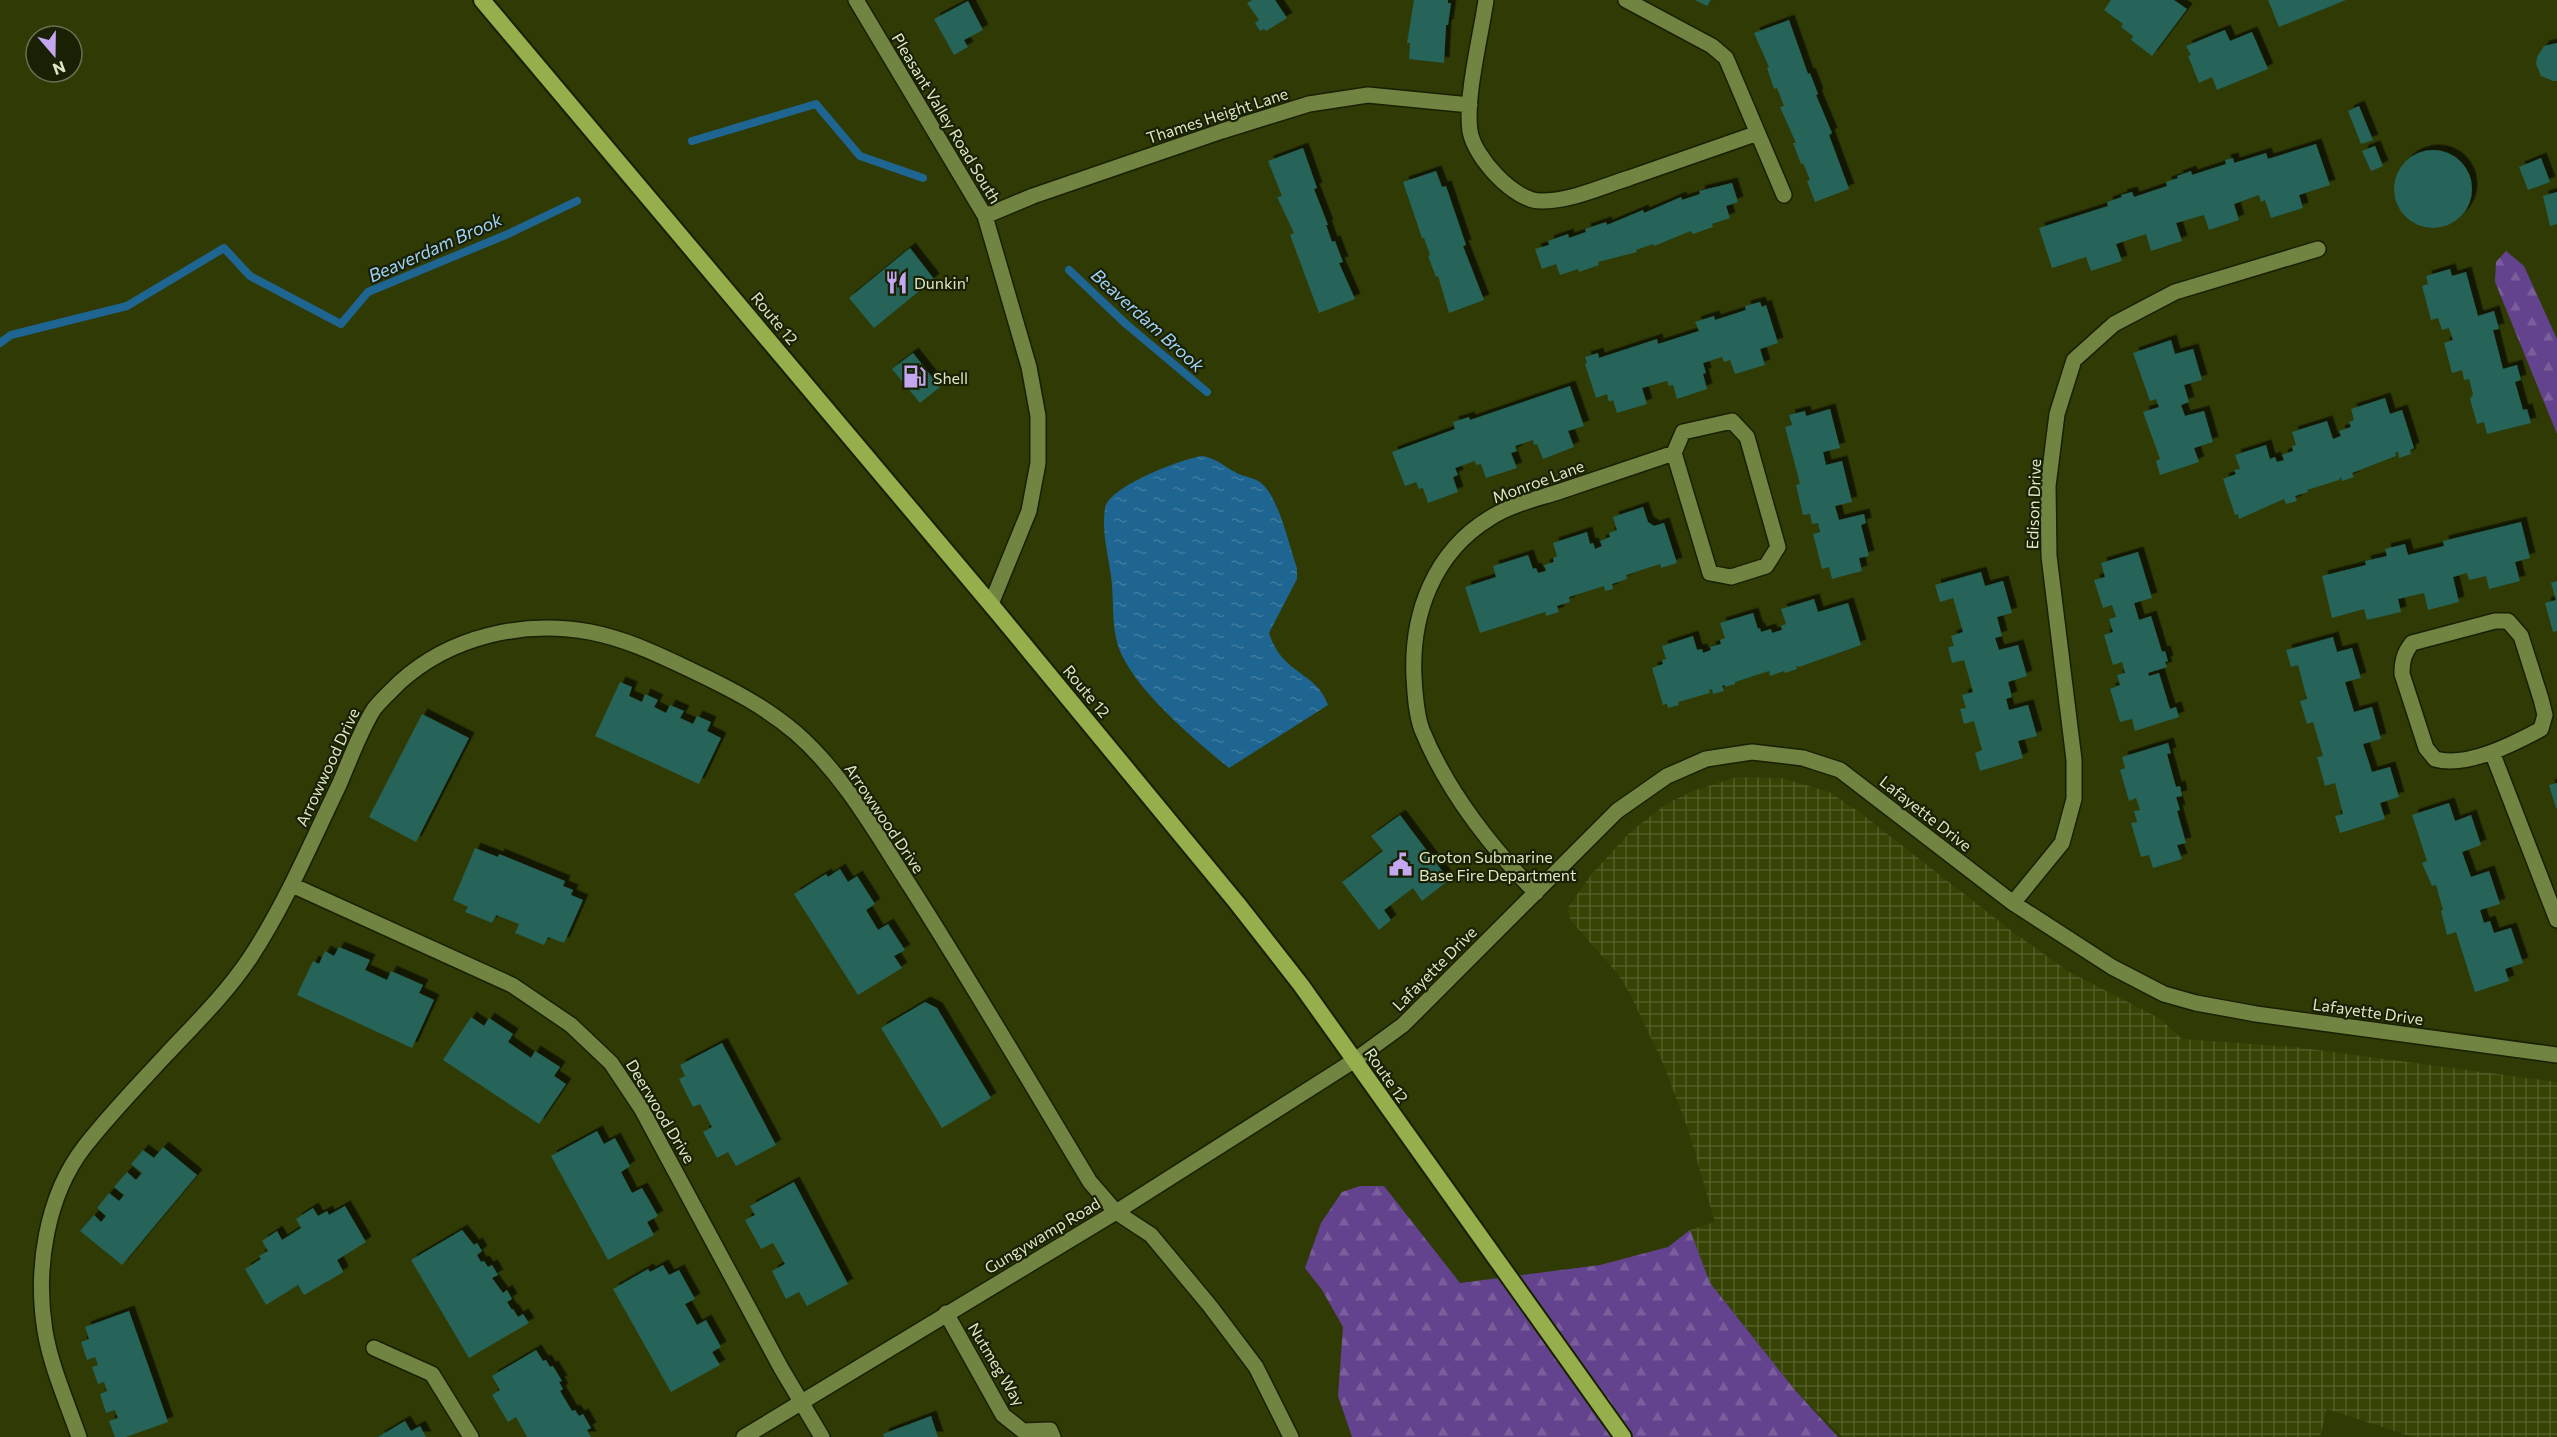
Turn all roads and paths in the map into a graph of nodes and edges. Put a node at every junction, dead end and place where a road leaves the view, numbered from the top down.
1 (482, 0) edge
2 (856, 0) edge
3 (1486, 0) edge
4 (1626, 0) edge
5 (1470, 105) junction
6 (1758, 133) junction
7 (1784, 195) dead end
8 (985, 216) junction
9 (2318, 249) dead end
10 (1674, 453) junction
11 (991, 604) junction
12 (2492, 752) junction
13 (292, 885) junction
14 (1536, 893) junction
15 (2013, 903) junction
16 (2557, 920) edge
17 (2557, 1054) edge
18 (1354, 1060) junction
19 (1116, 1212) junction
20 (946, 1313) junction
21 (374, 1348) dead end
22 (802, 1402) junction
23 (79, 1437) edge
24 (471, 1437) edge
25 (744, 1437) edge
26 (822, 1437) edge
27 (1053, 1437) edge
28 (1291, 1437) edge
29 (1623, 1437) edge

1 - 11 highway, Route 12
2 - 8 street, Pleasant Valley Road South
3 - 5 street
4 - 6 street
5 - 6 street
5 - 8 street, Thames Height Lane
6 - 7 street
8 - 11 street, Pleasant Valley Road South
9 - 15 street, Edison Drive
10 - 10 street
10 - 14 street, Monroe Lane
11 - 18 highway, Route 12
12 - 12 street
12 - 16 street
13 - 19 street, Arrowwood Drive
13 - 22 street, Deerwood Drive
13 - 23 street, Arrowwood Drive
14 - 15 street, Lafayette Drive
14 - 18 street, Lafayette Drive
15 - 17 street, Lafayette Drive
18 - 19 street, Gungywamp Road
18 - 29 highway, Route 12
19 - 20 street, Gungywamp Road
19 - 28 street, Arrowwood Drive
20 - 22 street, Gungywamp Road
20 - 27 street, Nutmeg Way
21 - 24 street
22 - 25 street, Gungywamp Road
22 - 26 street, Deerwood Drive

